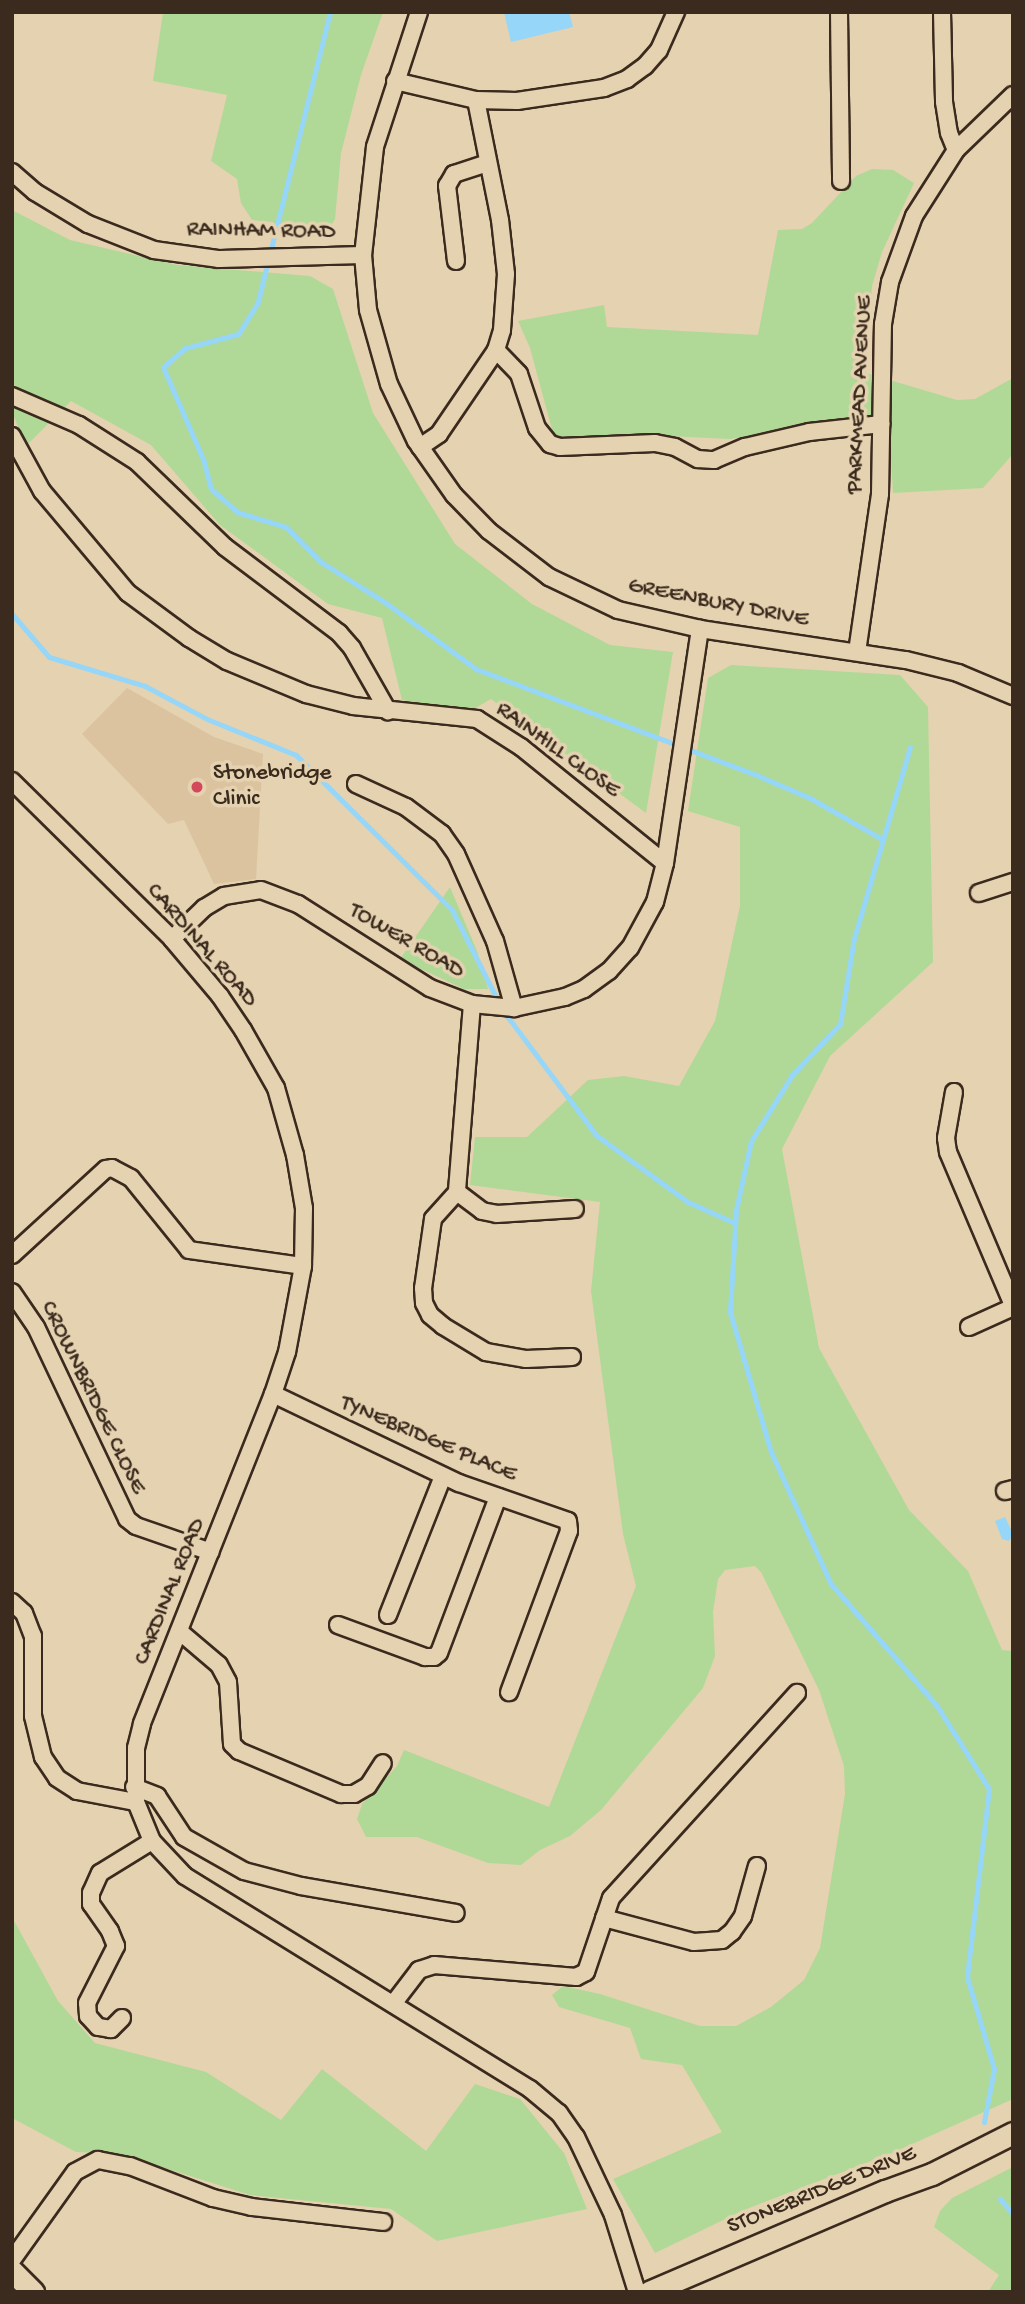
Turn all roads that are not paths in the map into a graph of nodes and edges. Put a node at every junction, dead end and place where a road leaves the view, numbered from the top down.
1 (419, 12) edge
2 (676, 12) edge
3 (839, 12) edge
4 (942, 12) edge
5 (395, 81) junction
6 (1013, 95) edge
7 (476, 100) junction
8 (956, 150) junction
9 (487, 163) junction
10 (12, 172) edge
11 (841, 181) dead end
12 (363, 255) junction
13 (456, 261) dead end
14 (496, 350) junction
15 (12, 396) edge
16 (882, 424) junction
17 (12, 436) edge
18 (420, 447) junction
19 (700, 629) junction
20 (858, 652) junction
21 (1013, 696) edge
22 (388, 711) junction
23 (12, 780) edge
24 (356, 784) dead end
25 (665, 863) junction
26 (1013, 882) edge
27 (979, 892) dead end
28 (172, 939) junction
29 (472, 1004) junction
30 (514, 1008) junction
31 (954, 1092) dead end
32 (457, 1192) junction
33 (575, 1209) dead end
34 (12, 1255) edge
35 (303, 1266) junction
36 (12, 1292) edge
37 (1013, 1306) edge
38 (970, 1327) dead end
39 (572, 1357) dead end
40 (273, 1394) junction
41 (443, 1476) junction
42 (498, 1497) junction
43 (211, 1552) junction
44 (12, 1602) edge
45 (388, 1615) dead end
46 (338, 1625) dead end
47 (179, 1631) junction
48 (509, 1692) dead end
49 (797, 1693) dead end
50 (383, 1763) dead end
51 (135, 1795) junction
52 (152, 1841) junction
53 (757, 1866) dead end
54 (456, 1913) dead end
55 (604, 1918) junction
56 (393, 2004) junction
57 (122, 2018) dead end
58 (1013, 2133) edge
59 (383, 2222) dead end
60 (12, 2260) edge
61 (12, 2271) edge
62 (33, 2292) edge
63 (637, 2292) edge
64 (649, 2292) edge

1 - 5 street, GREENBURY DRIVE
2 - 7 street
3 - 11 street
4 - 8 street
5 - 7 street
5 - 12 street, GREENBURY DRIVE
6 - 8 street, PARKMEAD AVENUE
7 - 9 street
8 - 16 street, PARKMEAD AVENUE
9 - 13 street
9 - 14 street
10 - 12 street, RAINHAM ROAD
12 - 18 street, GREENBURY DRIVE
14 - 16 street
14 - 18 street
15 - 22 street
16 - 20 street, PARKMEAD AVENUE
17 - 22 street, RAINHILL CLOSE
18 - 19 street, GREENBURY DRIVE
19 - 20 street, GREENBURY DRIVE
19 - 25 street, TOWER ROAD
20 - 21 street, GREENBURY DRIVE
22 - 25 street, RAINHILL CLOSE
23 - 28 street, CARDINAL ROAD
24 - 30 street
25 - 30 street, TOWER ROAD
26 - 27 street
28 - 29 street, TOWER ROAD
28 - 35 street, CARDINAL ROAD
29 - 30 street, TOWER ROAD
29 - 32 street
31 - 37 street
32 - 33 street
32 - 39 street
34 - 35 street
35 - 40 street, CARDINAL ROAD
36 - 43 street, CROWNBRIDGE CLOSE
37 - 38 street
40 - 41 street, TYNEBRIDGE PLACE
40 - 43 street, CARDINAL ROAD
41 - 42 street, TYNEBRIDGE PLACE
41 - 45 street
42 - 46 street
42 - 48 street, TYNEBRIDGE PLACE
43 - 47 street, CARDINAL ROAD
44 - 51 street
47 - 50 street
47 - 51 street, CARDINAL ROAD
49 - 55 street
51 - 52 street, CARDINAL ROAD
51 - 54 street
52 - 56 street, CARDINAL ROAD
52 - 57 street
53 - 55 street
55 - 56 street
56 - 63 street, CARDINAL ROAD
58 - 64 street, STONEBRIDGE DRIVE
59 - 60 street
61 - 62 street

